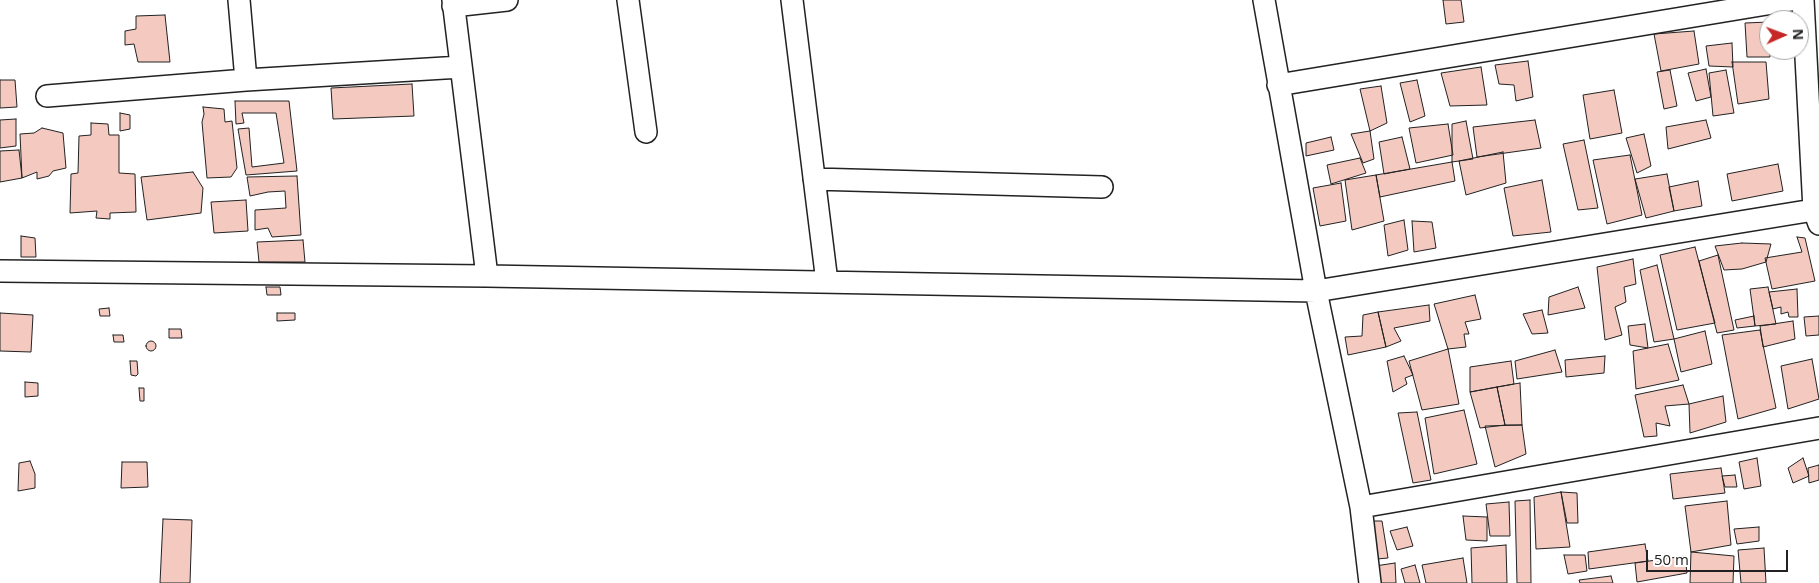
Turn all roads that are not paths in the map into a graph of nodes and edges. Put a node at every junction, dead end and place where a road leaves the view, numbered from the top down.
1 (239, 0) edge
2 (506, 0) edge
3 (628, 0) edge
4 (792, 0) edge
5 (1264, 0) edge
6 (1791, 0) edge
7 (1803, 0) edge
8 (453, 3) edge
9 (461, 68) junction
10 (246, 80) junction
11 (1278, 85) junction
12 (47, 96) dead end
13 (646, 132) dead end
14 (814, 179) junction
15 (1102, 187) dead end
16 (1817, 214) edge
17 (0, 272) edge
18 (487, 276) junction
19 (827, 282) junction
20 (1316, 291) junction
21 (1819, 428) edge
22 (1361, 507) junction
23 (1370, 583) edge

1 - 10 street
2 - 8 street
3 - 13 street
4 - 14 street
5 - 11 street
6 - 11 street
7 - 16 street
8 - 9 street
9 - 10 street
9 - 18 street
10 - 12 street
11 - 20 street
14 - 15 street
14 - 19 street
16 - 20 street
17 - 18 street
18 - 19 street
19 - 20 street
20 - 22 street
21 - 22 street
22 - 23 street

